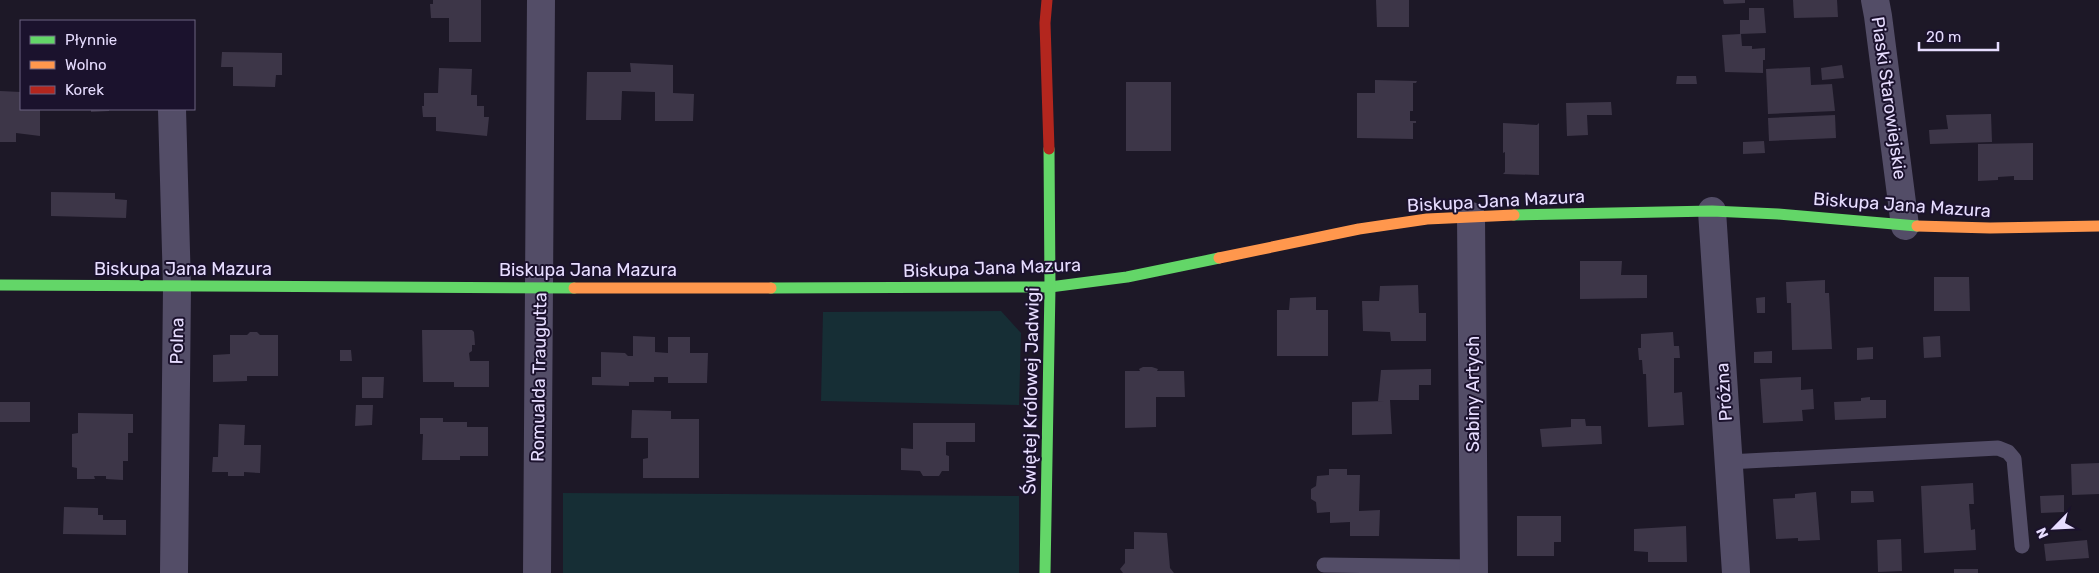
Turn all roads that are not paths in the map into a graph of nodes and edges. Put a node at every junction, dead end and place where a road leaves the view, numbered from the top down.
1 (541, 0) edge
2 (1047, 0) edge
3 (1875, 0) edge
4 (172, 110) edge
5 (1712, 211) junction
6 (1472, 216) junction
7 (1905, 226) junction
8 (2099, 226) edge
9 (0, 285) edge
10 (177, 287) junction
11 (1050, 287) junction
12 (540, 288) junction
13 (1728, 462) junction
14 (2022, 546) dead end
15 (1324, 566) dead end
16 (1474, 570) edge
17 (174, 573) edge
18 (537, 573) edge
19 (1045, 573) edge
20 (1736, 573) edge

1 - 12 street, Romualda Traugutta
2 - 11 street, Świętej Królowej Jadwigi
3 - 7 street, Piaski Starowiejskie
4 - 10 street, Polna
5 - 6 street, Biskupa Jana Mazura
5 - 7 street, Biskupa Jana Mazura
5 - 13 street, Próżna
6 - 11 street, Biskupa Jana Mazura
6 - 16 street, Sabiny Artych
7 - 8 street, Biskupa Jana Mazura
9 - 10 street, Biskupa Jana Mazura
10 - 12 street, Biskupa Jana Mazura
10 - 17 street, Polna
11 - 12 street, Biskupa Jana Mazura
11 - 19 street, Świętej Królowej Jadwigi
12 - 18 street, Romualda Traugutta
13 - 14 lane
13 - 20 street, Próżna
15 - 16 lane

